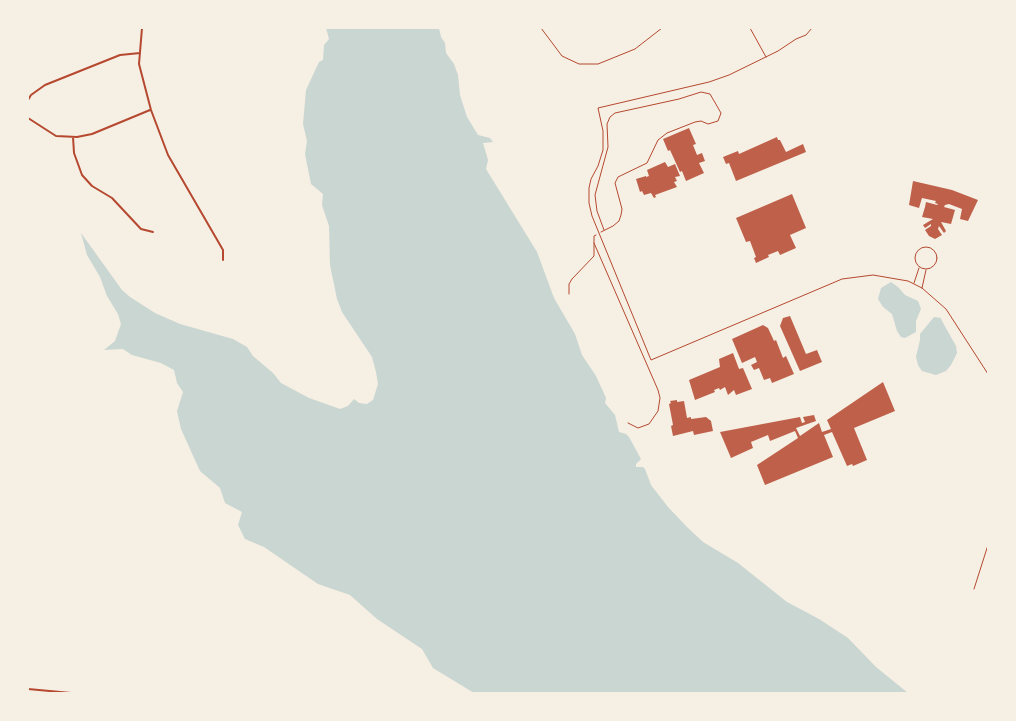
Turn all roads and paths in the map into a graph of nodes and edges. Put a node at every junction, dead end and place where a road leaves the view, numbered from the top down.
1 (142, 28) edge
2 (541, 28) edge
3 (662, 28) edge
4 (750, 28) edge
5 (812, 28) edge
6 (140, 53) junction
7 (766, 57) junction
8 (28, 100) edge
9 (151, 110) junction
10 (28, 118) edge
11 (73, 137) junction
12 (604, 230) junction
13 (153, 232) dead end
14 (599, 233) junction
15 (594, 243) junction
16 (223, 260) dead end
17 (919, 268) junction
18 (926, 270) junction
19 (914, 284) junction
20 (922, 288) junction
21 (569, 294) dead end
22 (988, 370) edge
23 (988, 374) edge
24 (628, 423) dead end
25 (988, 545) edge
26 (974, 589) dead end
27 (28, 689) edge
28 (82, 694) edge

1 - 6 street
2 - 3 lane
4 - 7 lane
5 - 7 lane
6 - 8 street
6 - 9 street
7 - 14 lane
9 - 11 street
9 - 16 street
10 - 11 street
11 - 13 street
12 - 12 path
12 - 14 path
14 - 15 path
14 - 19 lane
15 - 21 path
15 - 24 path
17 - 18 lane
17 - 18 lane
17 - 19 lane
18 - 20 lane
19 - 20 lane
20 - 22 lane
22 - 23 lane
25 - 26 lane
27 - 28 street

